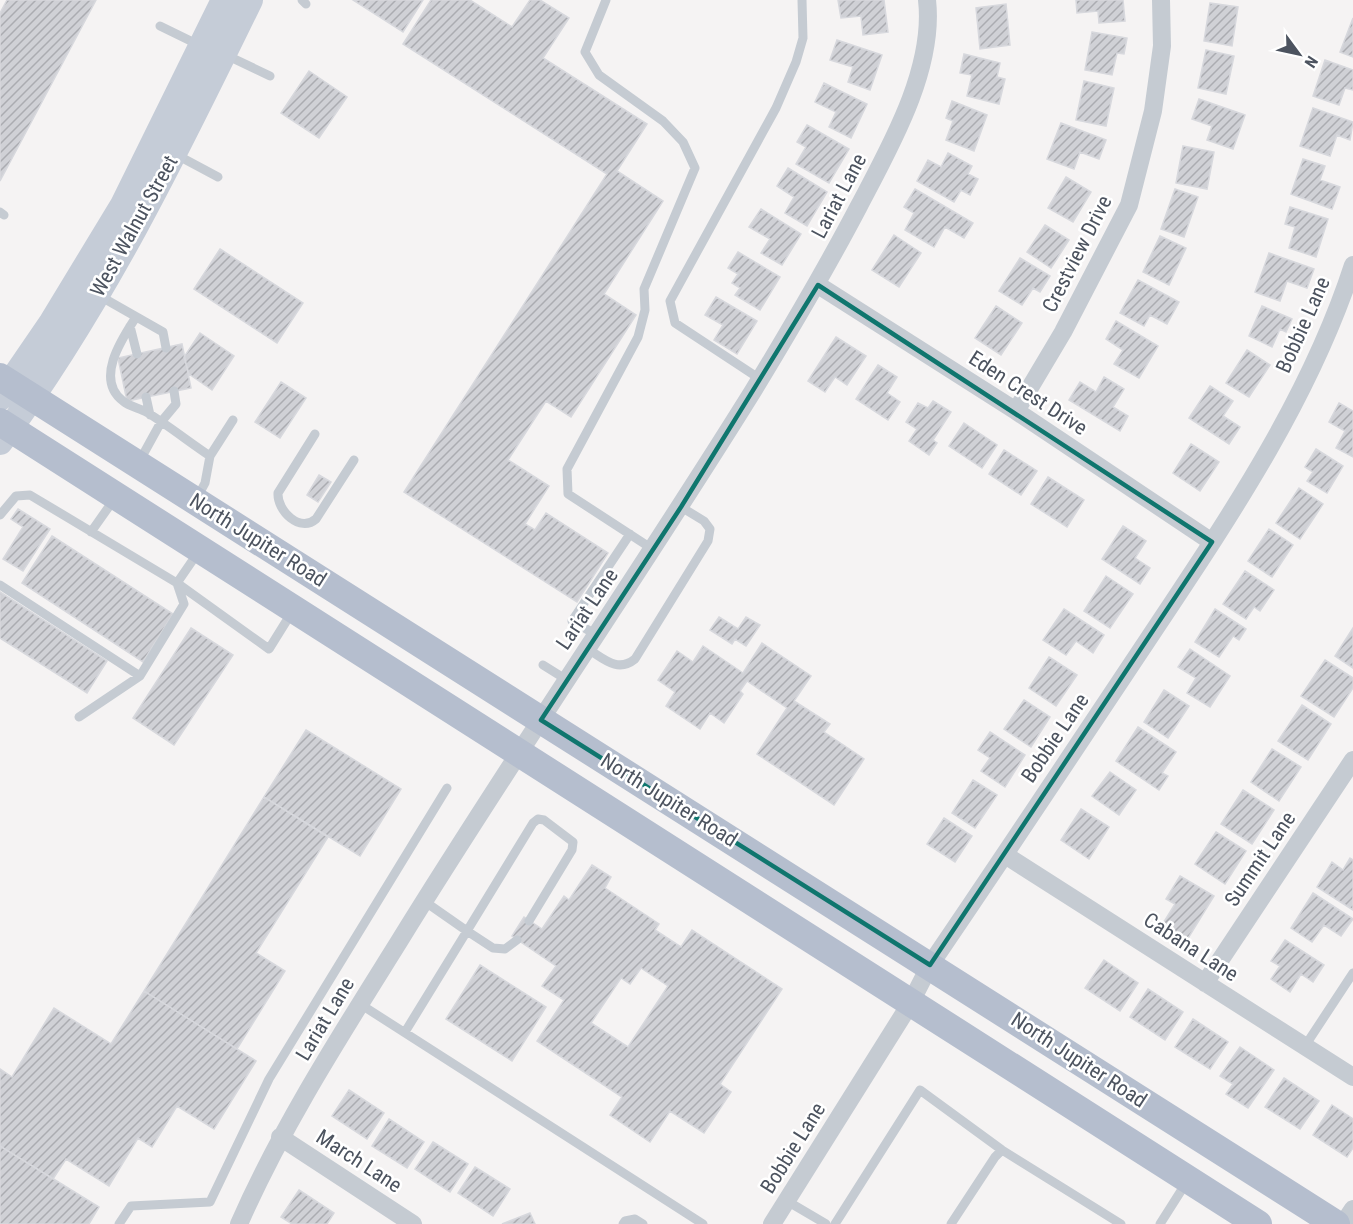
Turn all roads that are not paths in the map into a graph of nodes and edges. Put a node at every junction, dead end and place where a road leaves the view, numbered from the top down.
1 (224, 0) edge
2 (242, 0) edge
3 (250, 0) edge
4 (606, 0) edge
5 (802, 0) edge
6 (927, 0) edge
7 (1161, 0) edge
8 (160, 26) dead end
9 (213, 50) junction
10 (270, 76) dead end
11 (176, 150) junction
12 (218, 177) dead end
13 (1353, 265) edge
14 (818, 285) junction
15 (97, 294) junction
16 (136, 316) junction
17 (130, 326) junction
18 (166, 348) dead end
19 (137, 354) dead end
20 (760, 379) junction
21 (10, 389) edge
22 (174, 392) dead end
23 (147, 397) dead end
24 (1016, 411) junction
25 (150, 415) junction
26 (233, 420) dead end
27 (161, 422) junction
28 (3, 431) edge
29 (315, 434) dead end
30 (210, 456) junction
31 (354, 460) dead end
32 (138, 465) junction
33 (116, 496) junction
34 (196, 501) junction
35 (681, 507) junction
36 (0, 516) edge
37 (91, 532) junction
38 (630, 534) junction
39 (1212, 542) junction
40 (200, 549) junction
41 (654, 550) junction
42 (315, 577) junction
43 (177, 583) junction
44 (0, 585) edge
45 (294, 609) junction
46 (592, 642) junction
47 (543, 665) dead end
48 (140, 676) junction
49 (567, 680) junction
50 (79, 717) dead end
51 (541, 720) junction
52 (519, 753) junction
53 (1353, 760) edge
54 (447, 788) dead end
55 (1005, 855) junction
56 (424, 901) junction
57 (529, 921) dead end
58 (468, 931) junction
59 (517, 940) dead end
60 (930, 965) junction
61 (1353, 973) edge
62 (1205, 983) junction
63 (360, 1004) junction
64 (910, 1004) junction
65 (405, 1032) junction
66 (1305, 1046) junction
67 (1353, 1077) edge
68 (280, 1137) junction
69 (1002, 1150) junction
70 (1188, 1180) junction
71 (787, 1201) junction
72 (1353, 1209) edge
73 (119, 1224) edge
74 (239, 1224) edge
75 (413, 1224) edge
76 (623, 1224) edge
77 (643, 1224) edge
78 (703, 1224) edge
79 (772, 1224) edge
80 (826, 1224) edge
81 (835, 1224) edge
82 (951, 1224) edge
83 (1121, 1224) edge
84 (1160, 1224) edge
85 (1258, 1224) edge
86 (1336, 1224) edge
87 (1343, 1224) edge

1 - 9 main road, West Walnut Street
2 - 9 main road
3 - 9 main road, West Walnut Street
4 - 38 lane
5 - 20 lane
6 - 14 street, Lariat Lane
7 - 24 street, Crestview Drive
8 - 9 lane
9 - 10 lane
9 - 11 main road, West Walnut Street
9 - 21 main road, West Walnut Street
11 - 12 lane
11 - 15 main road, West Walnut Street
13 - 39 street, Bobbie Lane
14 - 20 street, Lariat Lane
14 - 24 street, Eden Crest Drive
15 - 16 lane
15 - 21 main road, West Walnut Street
16 - 17 lane
16 - 18 lane
17 - 19 lane
17 - 25 lane
20 - 35 street, Lariat Lane
21 - 28 main road, West Walnut Street
21 - 32 main road, North Jupiter Road
22 - 27 lane
23 - 25 lane
24 - 39 street, Eden Crest Drive
25 - 27 lane
26 - 30 lane
27 - 30 lane
27 - 32 lane
28 - 33 main road, North Jupiter Road
29 - 31 lane
30 - 34 lane
32 - 34 main road, North Jupiter Road
33 - 37 lane
33 - 40 main road, North Jupiter Road
34 - 42 main road, North Jupiter Road
35 - 41 street, Lariat Lane
35 - 46 lane
36 - 37 lane
37 - 43 lane
38 - 41 lane
38 - 46 lane
39 - 55 street, Bobbie Lane
40 - 43 lane
40 - 45 main road, North Jupiter Road
41 - 46 street, Lariat Lane
42 - 45 main road
42 - 51 main road, North Jupiter Road
43 - 45 lane
43 - 48 lane
44 - 48 lane
45 - 52 main road, North Jupiter Road
46 - 49 street, Lariat Lane
47 - 49 lane
48 - 50 lane
49 - 51 street, Lariat Lane
51 - 52 street, Lariat Lane
51 - 60 main road, North Jupiter Road
52 - 56 street, Lariat Lane
52 - 64 main road, North Jupiter Road
53 - 62 street, Summit Lane
54 - 73 lane
55 - 60 street, Bobbie Lane
55 - 62 street, Cabana Lane
56 - 58 lane
56 - 63 street, Lariat Lane
57 - 58 lane
58 - 59 lane
58 - 65 lane
60 - 64 street, Bobbie Lane
60 - 86 main road, North Jupiter Road
61 - 66 lane
62 - 66 street, Cabana Lane
63 - 65 lane
63 - 68 street, Lariat Lane
64 - 70 main road, North Jupiter Road
64 - 71 street, Bobbie Lane
65 - 78 lane
66 - 67 street, Cabana Lane
68 - 74 street, Lariat Lane
68 - 75 street, March Lane
69 - 81 lane
69 - 82 lane
69 - 83 lane
70 - 84 lane
70 - 85 main road, North Jupiter Road
71 - 79 street, Bobbie Lane
71 - 80 lane
72 - 87 street
76 - 77 lane

